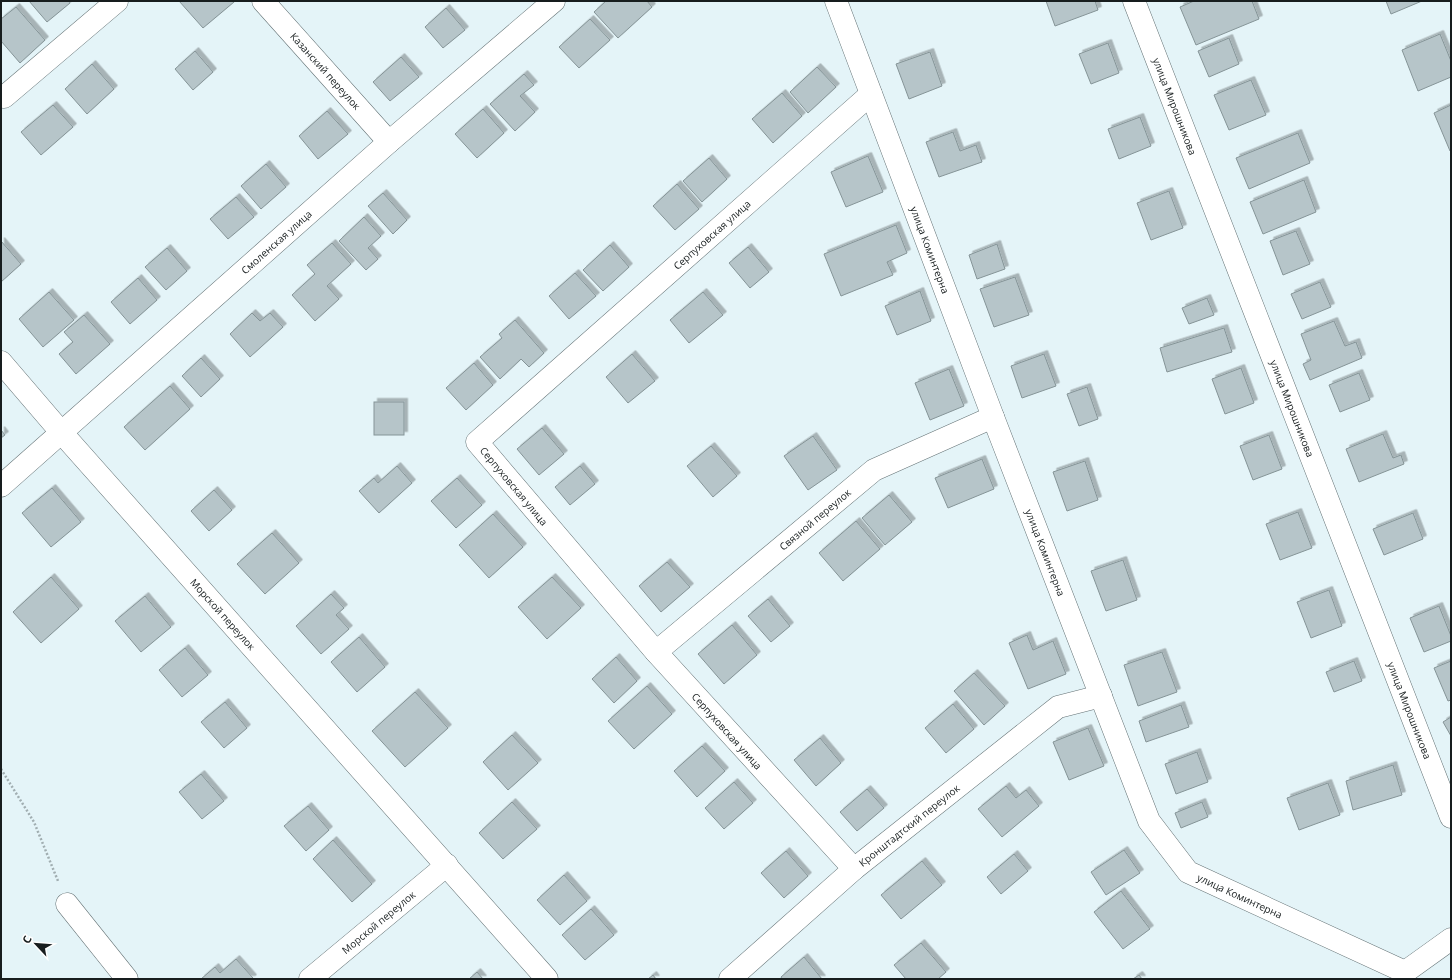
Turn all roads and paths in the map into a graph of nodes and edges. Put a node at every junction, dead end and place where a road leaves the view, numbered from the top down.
1 (117, 1) edge
2 (263, 1) edge
3 (554, 1) edge
4 (836, 1) edge
5 (1134, 1) edge
6 (871, 94) junction
7 (4, 97) dead end
8 (389, 142) junction
9 (1, 362) edge
10 (993, 417) junction
11 (62, 432) junction
12 (1, 486) edge
13 (656, 652) junction
14 (1101, 696) junction
15 (1, 769) edge
16 (1451, 817) edge
17 (447, 865) junction
18 (854, 869) junction
19 (67, 904) joint
20 (1451, 939) edge
21 (1407, 975) edge
22 (127, 979) edge
23 (310, 979) edge
24 (547, 979) edge
25 (730, 979) edge

1 - 7 street
2 - 8 street, Казанский переулок
3 - 8 street, Смоленская улица
4 - 6 street, улица Коминтерна
5 - 16 street, улица Мирошникова
6 - 10 street, улица Коминтерна
6 - 13 street, Серпуховская улица
8 - 11 street, Смоленская улица
9 - 11 street, Морской переулок
10 - 13 street, Связной переулок
10 - 14 street, улица Коминтерна
11 - 12 street, Смоленская улица
11 - 17 street, Морской переулок
13 - 18 street, Серпуховская улица
14 - 18 street, Кронштадтский переулок
14 - 21 street, улица Коминтерна
15 - 19 path
17 - 23 street, Морской переулок
17 - 24 street, Морской переулок
18 - 25 street, Кронштадтский переулок
19 - 22 street
20 - 21 street

